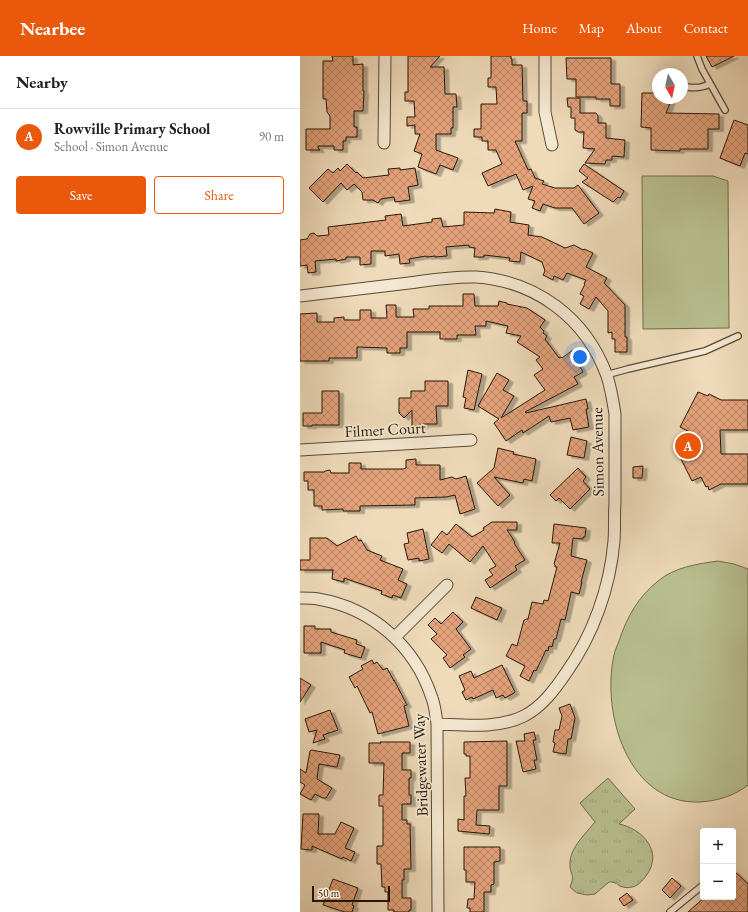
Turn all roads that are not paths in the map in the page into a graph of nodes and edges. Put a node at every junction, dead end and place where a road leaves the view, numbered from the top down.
1 (385, 56) edge
2 (545, 56) edge
3 (697, 56) edge
4 (710, 84) junction
5 (688, 87) edge
6 (725, 110) dead end
7 (384, 143) dead end
8 (552, 145) dead end
9 (300, 296) edge
10 (738, 336) dead end
11 (606, 376) junction
12 (471, 440) dead end
13 (300, 450) edge
14 (447, 584) dead end
15 (300, 598) edge
16 (395, 636) junction
17 (437, 724) junction
18 (700, 887) edge
19 (438, 912) edge
20 (670, 912) edge

1 - 7 street
2 - 8 street
3 - 4 lane
4 - 5 lane
4 - 6 lane
9 - 11 street, Simon Avenue
10 - 11 lane
11 - 17 street, Simon Avenue
12 - 13 street, Filmer Court
14 - 16 street
15 - 16 street, Bridgewater Way
16 - 17 street, Bridgewater Way
17 - 19 street, Bridgewater Way
18 - 20 lane

